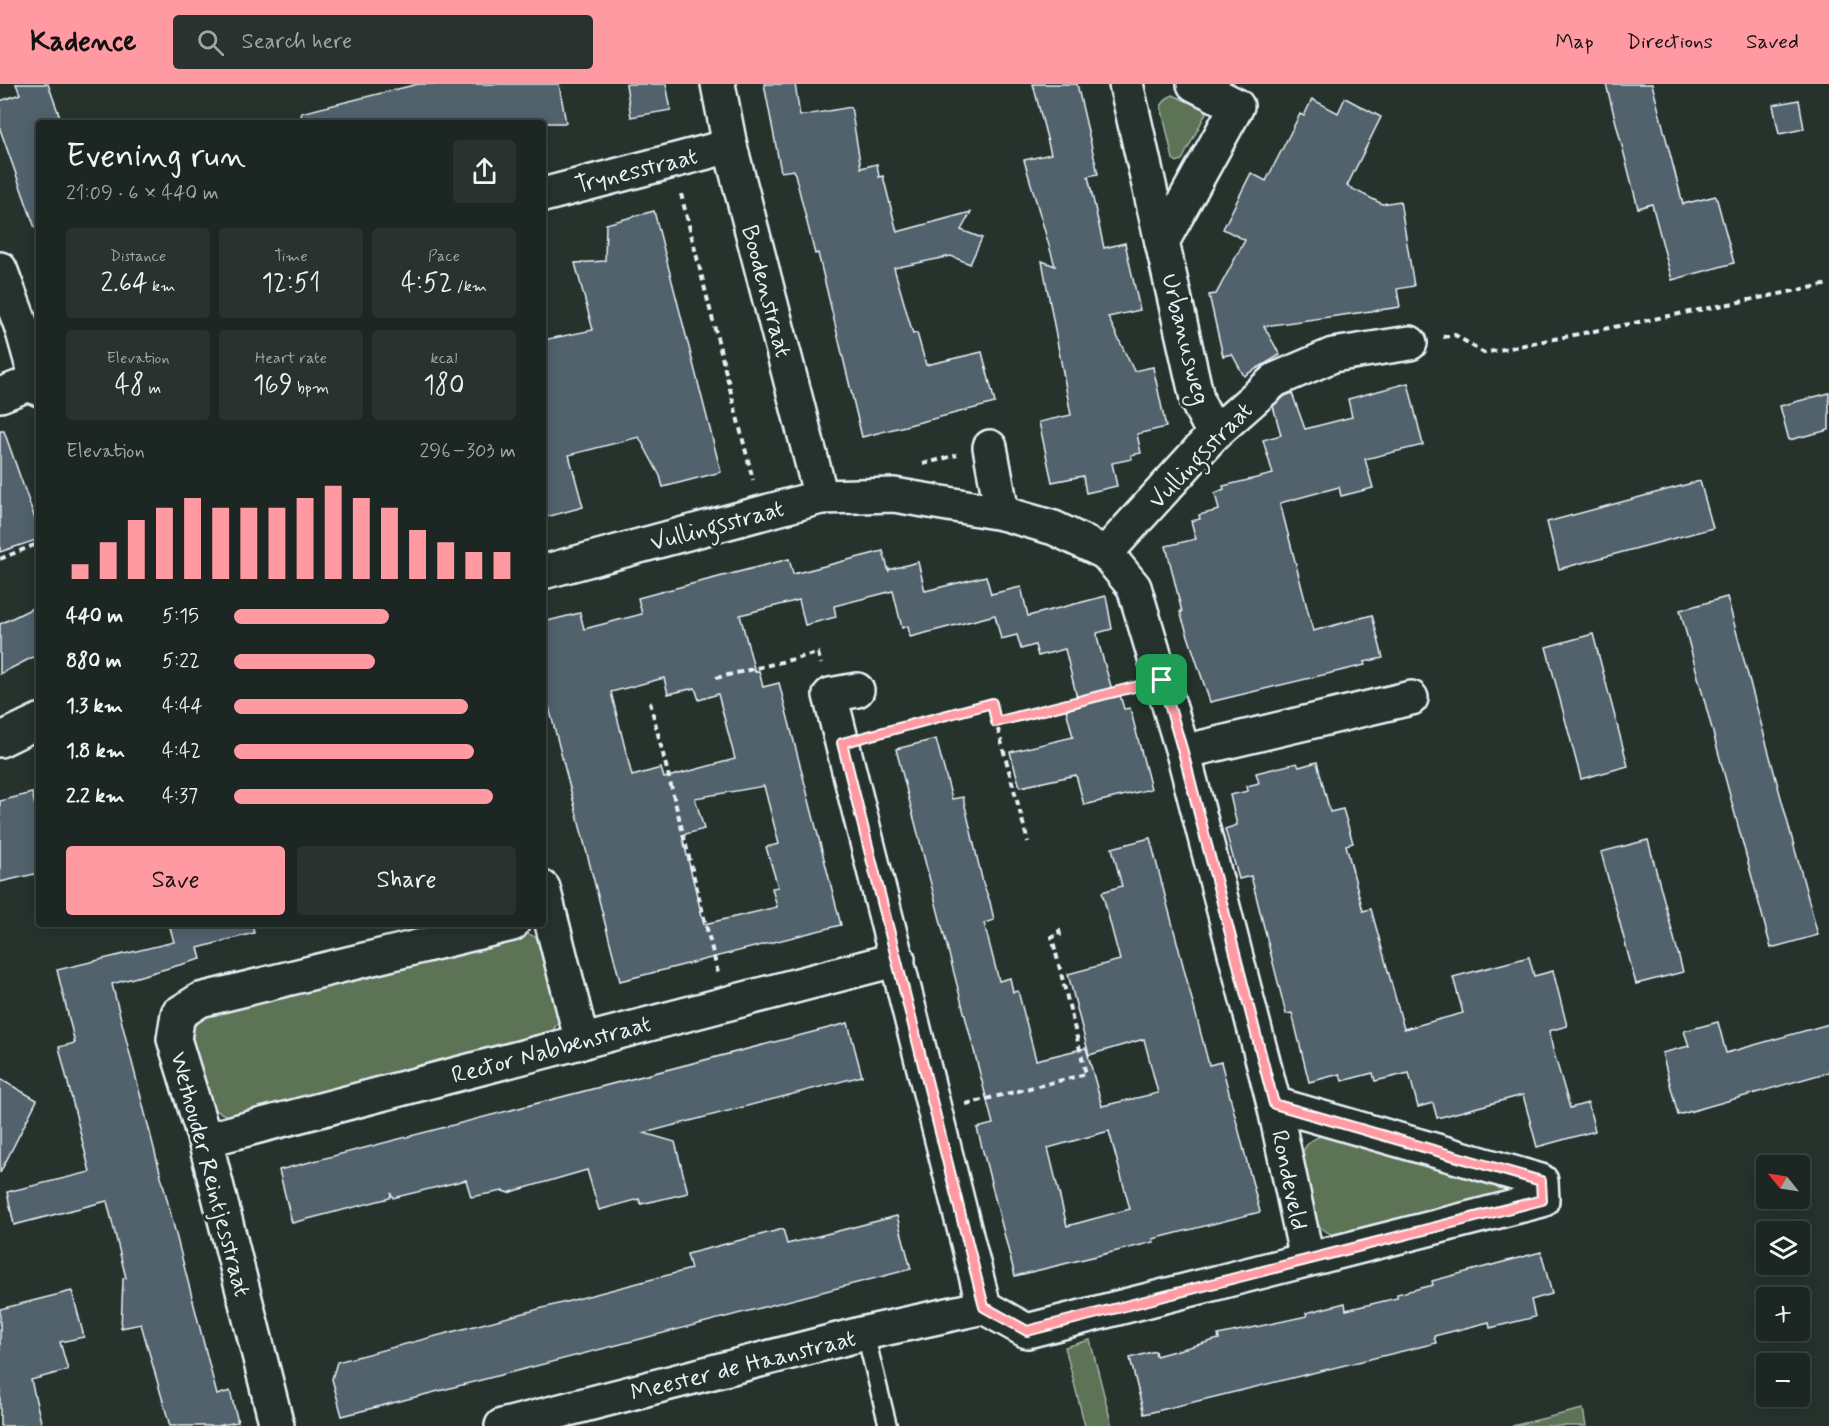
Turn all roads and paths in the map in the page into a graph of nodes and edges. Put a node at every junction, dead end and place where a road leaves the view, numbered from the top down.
1 (718, 84) edge
2 (1126, 84) edge
3 (1194, 84) edge
4 (730, 146) junction
5 (673, 161) junction
6 (546, 194) edge
7 (1162, 242) junction
8 (0, 269) edge
9 (1829, 284) edge
10 (30, 326) edge
11 (1410, 343) joint
12 (36, 370) edge
13 (36, 386) edge
14 (0, 395) edge
15 (1214, 434) junction
16 (990, 447) joint
17 (894, 495) junction
18 (820, 497) junction
19 (762, 513) junction
20 (1002, 513) junction
21 (36, 544) edge
22 (1106, 553) junction
23 (0, 559) edge
24 (546, 571) edge
25 (716, 678) dead end
26 (1162, 680) junction
27 (843, 693) joint
28 (1411, 698) dead end
29 (650, 702) dead end
30 (996, 722) junction
31 (36, 723) edge
32 (0, 741) edge
33 (842, 743) junction
34 (1183, 752) junction
35 (1028, 842) dead end
36 (546, 911) edge
37 (1058, 926) dead end
38 (500, 927) edge
39 (898, 958) junction
40 (726, 1003) junction
41 (582, 1042) junction
42 (1274, 1104) junction
43 (936, 1112) junction
44 (205, 1140) junction
45 (1307, 1259) junction
46 (984, 1307) junction
47 (865, 1333) junction
48 (277, 1426) edge
49 (502, 1426) edge
50 (888, 1426) edge

1 - 4 street, Boodenstraat
2 - 7 street, Urbanusweg
3 - 7 street, Urbanusweg
4 - 5 street, Trynesstraat
4 - 18 street, Boodenstraat
5 - 6 street, Trynesstraat
5 - 19 path
7 - 15 street, Urbanusweg
8 - 10 street
9 - 11 path
10 - 12 street
11 - 15 street, Vullingsstraat
13 - 14 street
15 - 22 street, Vullingsstraat
16 - 17 path
16 - 20 street
17 - 18 street, Vullingsstraat
17 - 20 street, Vullingsstraat
18 - 19 street, Vullingsstraat
19 - 24 street, Vullingsstraat
20 - 22 street, Vullingsstraat
21 - 23 path
22 - 26 street, Rondeveld
25 - 27 path
26 - 30 path
26 - 34 street, Rondeveld
27 - 33 street
28 - 34 street
29 - 40 path
30 - 33 path
30 - 35 path
31 - 32 street
33 - 39 street
34 - 42 street, Rondeveld
36 - 41 street
37 - 43 path
38 - 44 street, Wethouder Reintjesstraat
39 - 40 street, Rector Nabbenstraat
39 - 43 street
40 - 41 street, Rector Nabbenstraat
41 - 44 street, Rector Nabbenstraat
42 - 45 street, Rondeveld
42 - 45 street
43 - 46 street
44 - 48 street, Wethouder Reintjesstraat
45 - 46 street
46 - 47 street, Meester de Haanstraat
47 - 49 street, Meester de Haanstraat
47 - 50 lane

